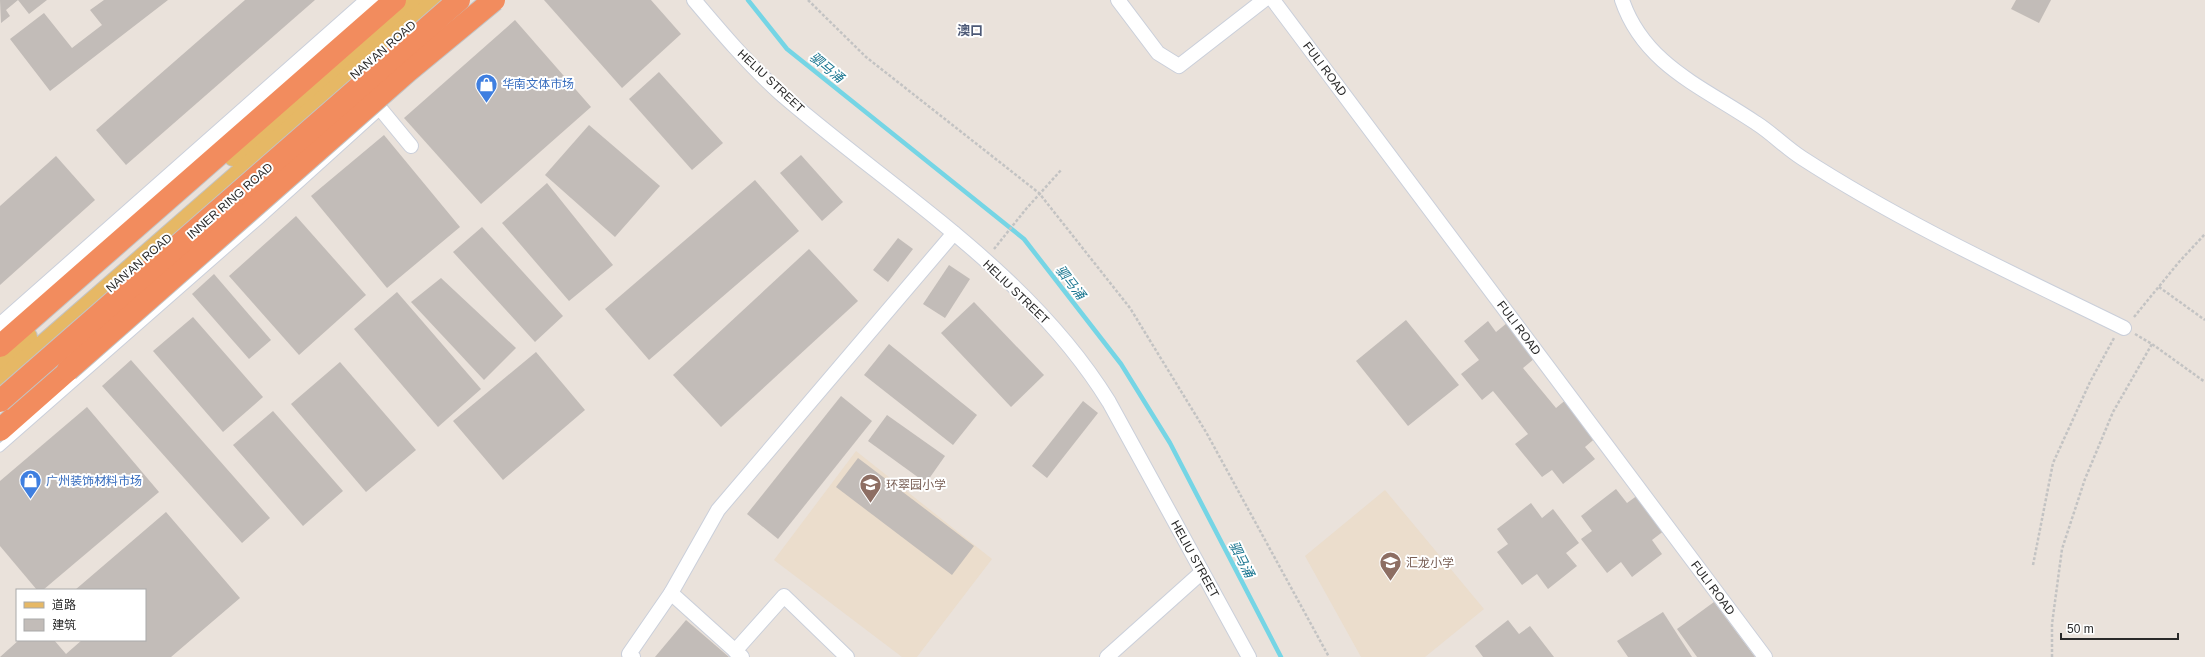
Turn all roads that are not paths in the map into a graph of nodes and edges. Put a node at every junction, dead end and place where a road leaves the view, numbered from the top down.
1 (372, 0) edge
2 (395, 0) edge
3 (413, 0) edge
4 (440, 0) edge
5 (459, 0) edge
6 (467, 0) edge
7 (494, 0) edge
8 (694, 0) edge
9 (1118, 0) edge
10 (1264, 0) edge
11 (1273, 0) edge
12 (1622, 0) edge
13 (364, 89) junction
14 (382, 110) junction
15 (411, 146) dead end
16 (215, 223) junction
17 (954, 233) junction
18 (168, 238) junction
19 (0, 328) edge
20 (2124, 328) road end
21 (0, 346) edge
22 (0, 359) edge
23 (0, 384) edge
24 (0, 401) edge
25 (0, 413) edge
26 (0, 430) edge
27 (0, 448) edge
28 (1202, 572) junction
29 (671, 593) junction
30 (739, 654) edge
31 (633, 657) edge
32 (847, 657) edge
33 (1107, 657) edge
34 (1249, 657) edge
35 (1765, 657) edge

1 - 19 main road
2 - 21 highway
3 - 22 main road, NAN'AN ROAD
4 - 18 main road, NAN'AN ROAD
5 - 24 highway, INNER RING ROAD, bridge
6 - 13 main road
7 - 26 highway, bridge
8 - 17 street, HELIU STREET
9 - 10 street
11 - 35 street, FULI ROAD
12 - 20 street
13 - 14 street
13 - 16 main road
14 - 15 street
14 - 27 lane
16 - 18 main road
16 - 25 main road
17 - 28 street, HELIU STREET
17 - 29 street
18 - 23 main road, NAN'AN ROAD
28 - 33 street
28 - 34 street, HELIU STREET
29 - 30 street
29 - 31 street
30 - 32 street

